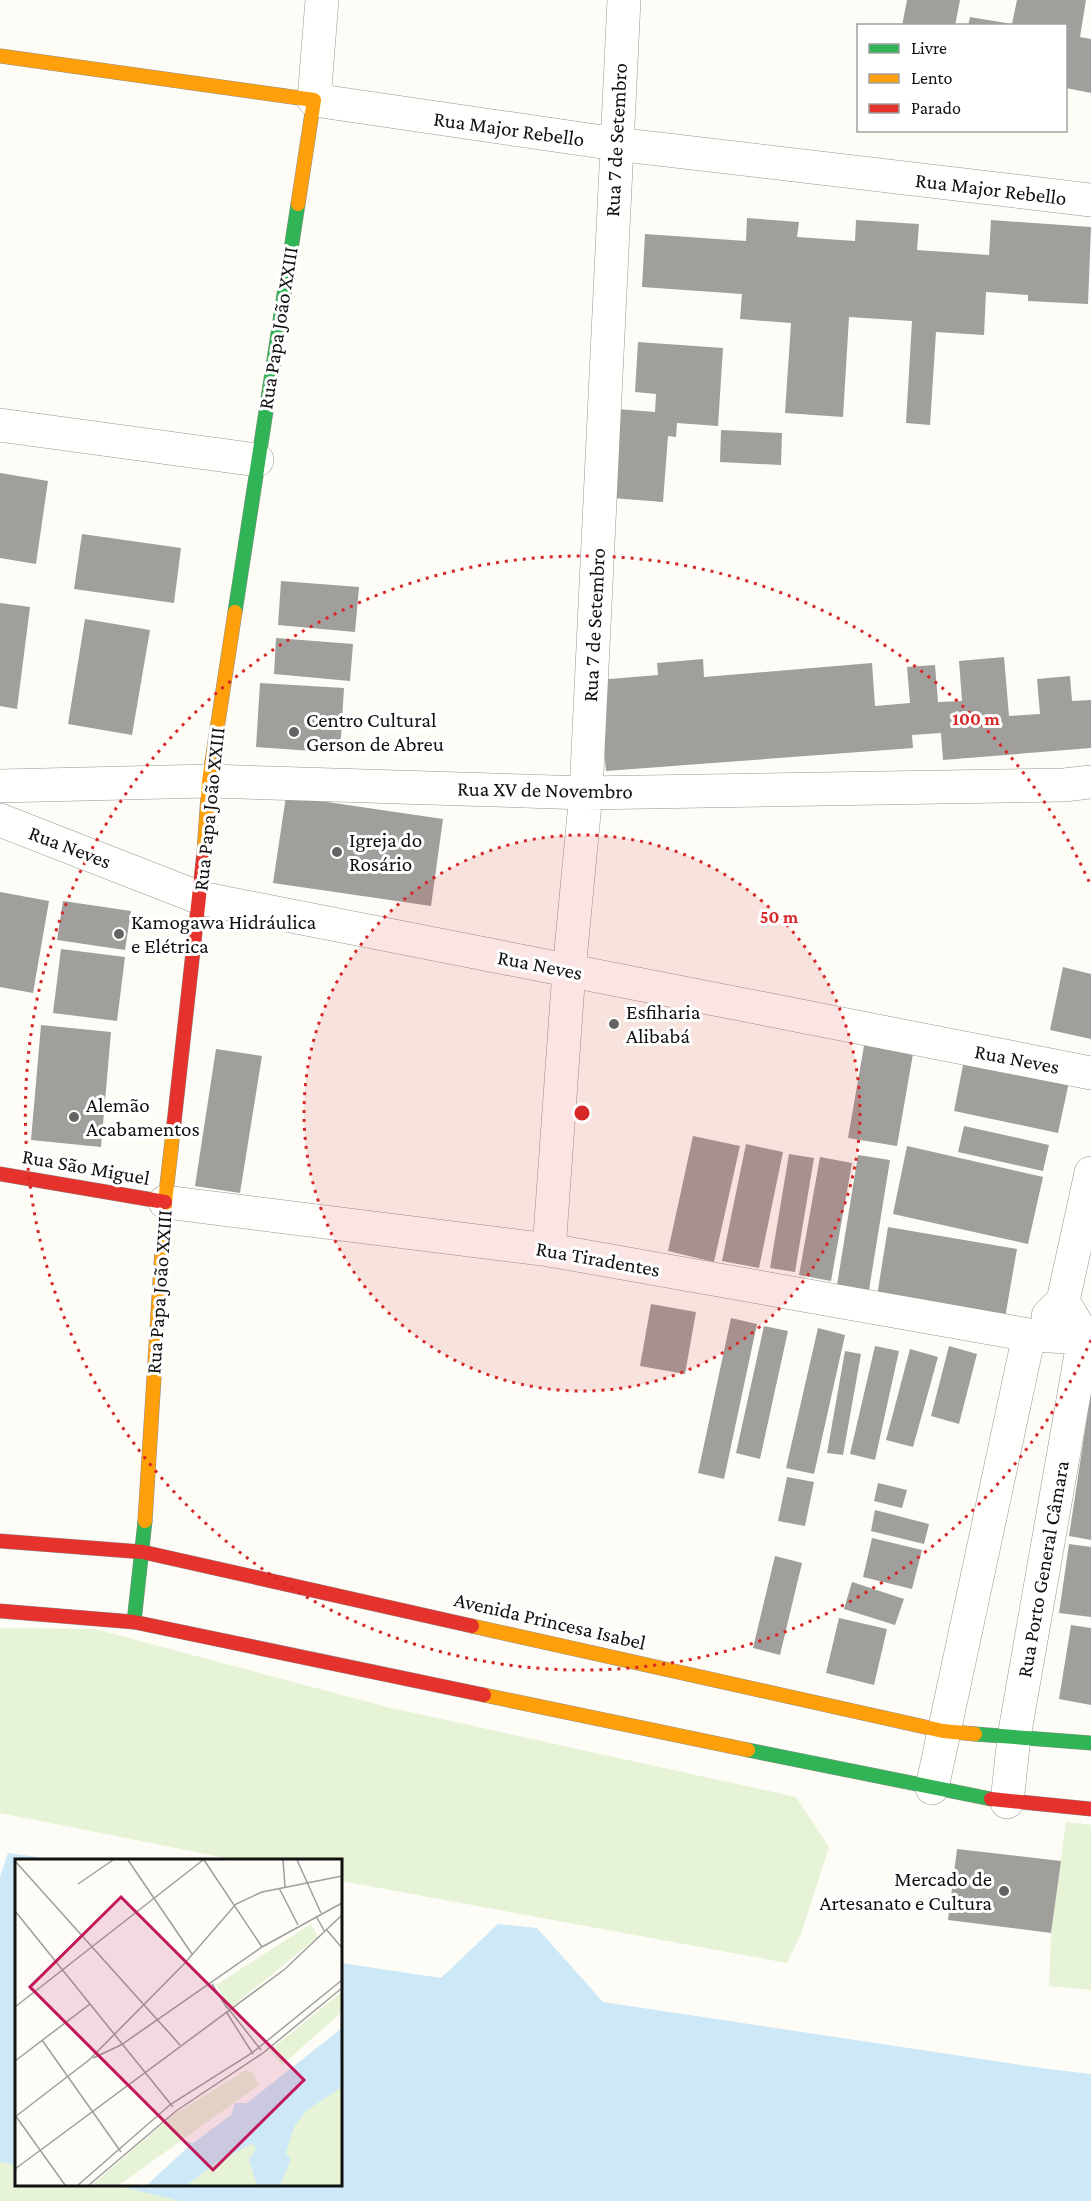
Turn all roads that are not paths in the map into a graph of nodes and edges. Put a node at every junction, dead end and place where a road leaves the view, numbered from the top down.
1 (322, 0) edge
2 (624, 0) edge
3 (0, 56) edge
4 (314, 100) junction
5 (616, 144) junction
6 (1091, 200) edge
7 (0, 426) edge
8 (257, 460) junction
9 (209, 781) junction
10 (1091, 782) edge
11 (0, 786) edge
12 (586, 793) junction
13 (0, 820) edge
14 (200, 898) junction
15 (569, 971) junction
16 (1091, 1073) edge
17 (1091, 1173) edge
18 (0, 1174) edge
19 (165, 1203) junction
20 (549, 1250) junction
21 (1063, 1301) junction
22 (1029, 1335) junction
23 (1088, 1337) edge
24 (0, 1541) edge
25 (143, 1552) junction
26 (0, 1611) edge
27 (134, 1622) junction
28 (943, 1731) junction
29 (1014, 1737) junction
30 (1091, 1743) edge
31 (932, 1788) junction
32 (1006, 1802) junction
33 (1091, 1809) edge

1 - 4 street, Rua Papa João XXIII
2 - 5 street, Rua 7 de Setembro
3 - 4 main road, Rua Major Rebello
4 - 5 street, Rua Major Rebello
4 - 8 main road, Rua Papa João XXIII
5 - 6 street, Rua Major Rebello
5 - 12 street, Rua 7 de Setembro
7 - 8 street
8 - 9 main road, Rua Papa João XXIII
9 - 11 street, Rua XV de Novembro
9 - 12 street, Rua XV de Novembro
9 - 14 main road, Rua Papa João XXIII
10 - 12 street, Rua XV de Novembro
12 - 15 street, Rua 7 de Setembro
13 - 14 street, Rua Neves
14 - 15 street, Rua Neves
14 - 19 main road, Rua Papa João XXIII
15 - 16 street, Rua Neves
15 - 20 street, Rua 7 de Setembro
17 - 21 street
18 - 19 main road, Rua São Miguel
19 - 20 street, Rua Tiradentes
19 - 25 main road, Rua Papa João XXIII
20 - 22 street, Rua Tiradentes
21 - 22 street
21 - 23 street
22 - 23 street, Rua Tiradentes
22 - 28 street
23 - 29 street, Rua Porto General Câmara
24 - 25 main road, Avenida Princesa Isabel
25 - 27 main road, Rua Papa João XXIII
25 - 28 main road, Avenida Princesa Isabel
26 - 27 main road
27 - 31 main road
28 - 29 main road, Avenida Princesa Isabel
28 - 31 street
29 - 30 main road, Avenida Princesa Isabel
29 - 32 street, Rua Porto General Câmara
31 - 32 main road
32 - 33 main road

